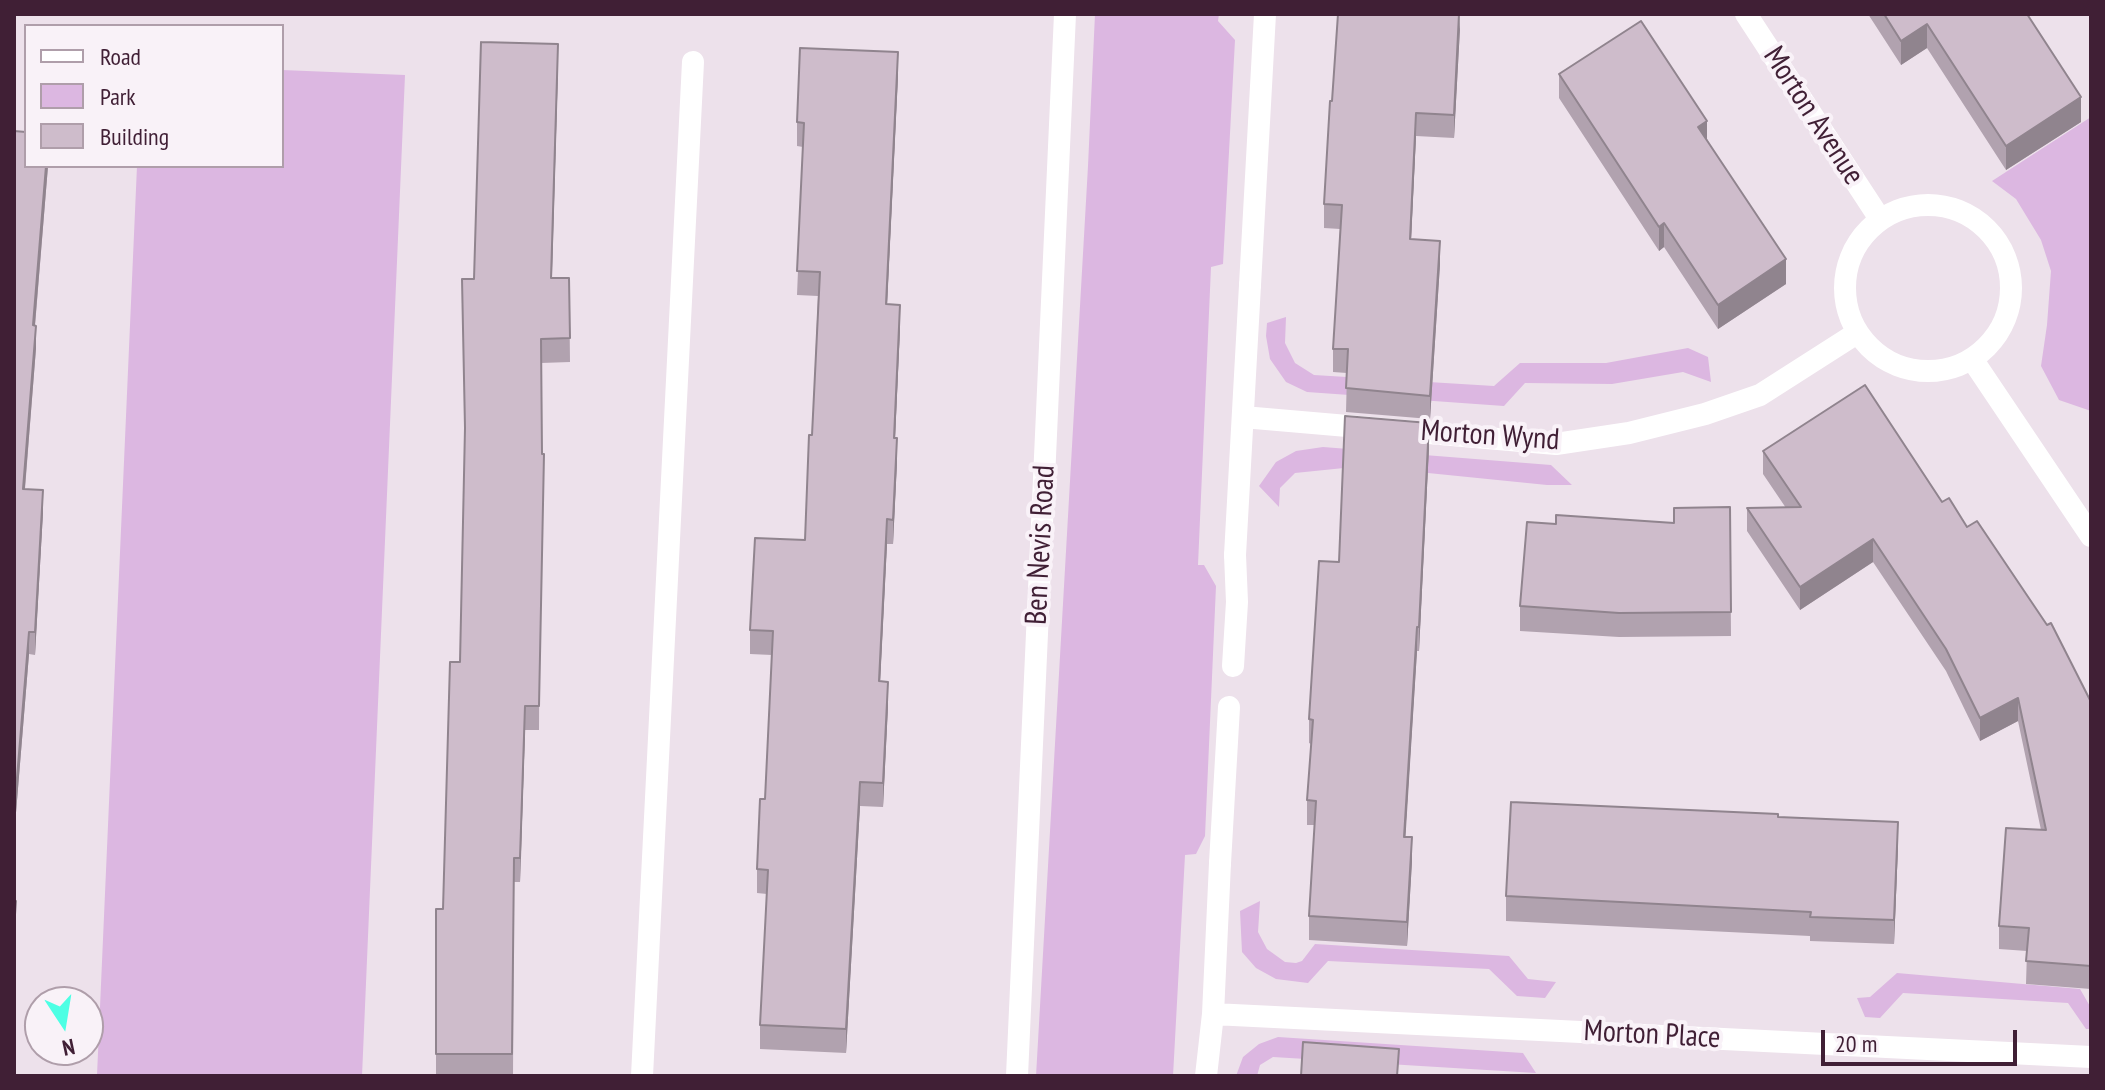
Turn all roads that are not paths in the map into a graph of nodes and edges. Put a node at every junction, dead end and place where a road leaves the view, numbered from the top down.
1 (1065, 14) edge
2 (1265, 14) edge
3 (1746, 14) edge
4 (693, 62) dead end
5 (1880, 219) junction
6 (1857, 333) junction
7 (1972, 359) junction
8 (1243, 417) junction
9 (2091, 536) edge
10 (1233, 666) dead end
11 (1229, 707) dead end
12 (1213, 1014) junction
13 (2091, 1057) edge
14 (642, 1076) edge
15 (1017, 1076) edge
16 (1206, 1076) edge

1 - 15 street, Ben Nevis Road
2 - 8 street
3 - 5 street, Morton Avenue
4 - 14 street
5 - 6 street
5 - 7 street
6 - 7 street
6 - 8 street, Morton Wynd
7 - 9 street
8 - 10 street
11 - 12 street
12 - 13 street, Morton Place
12 - 16 street

